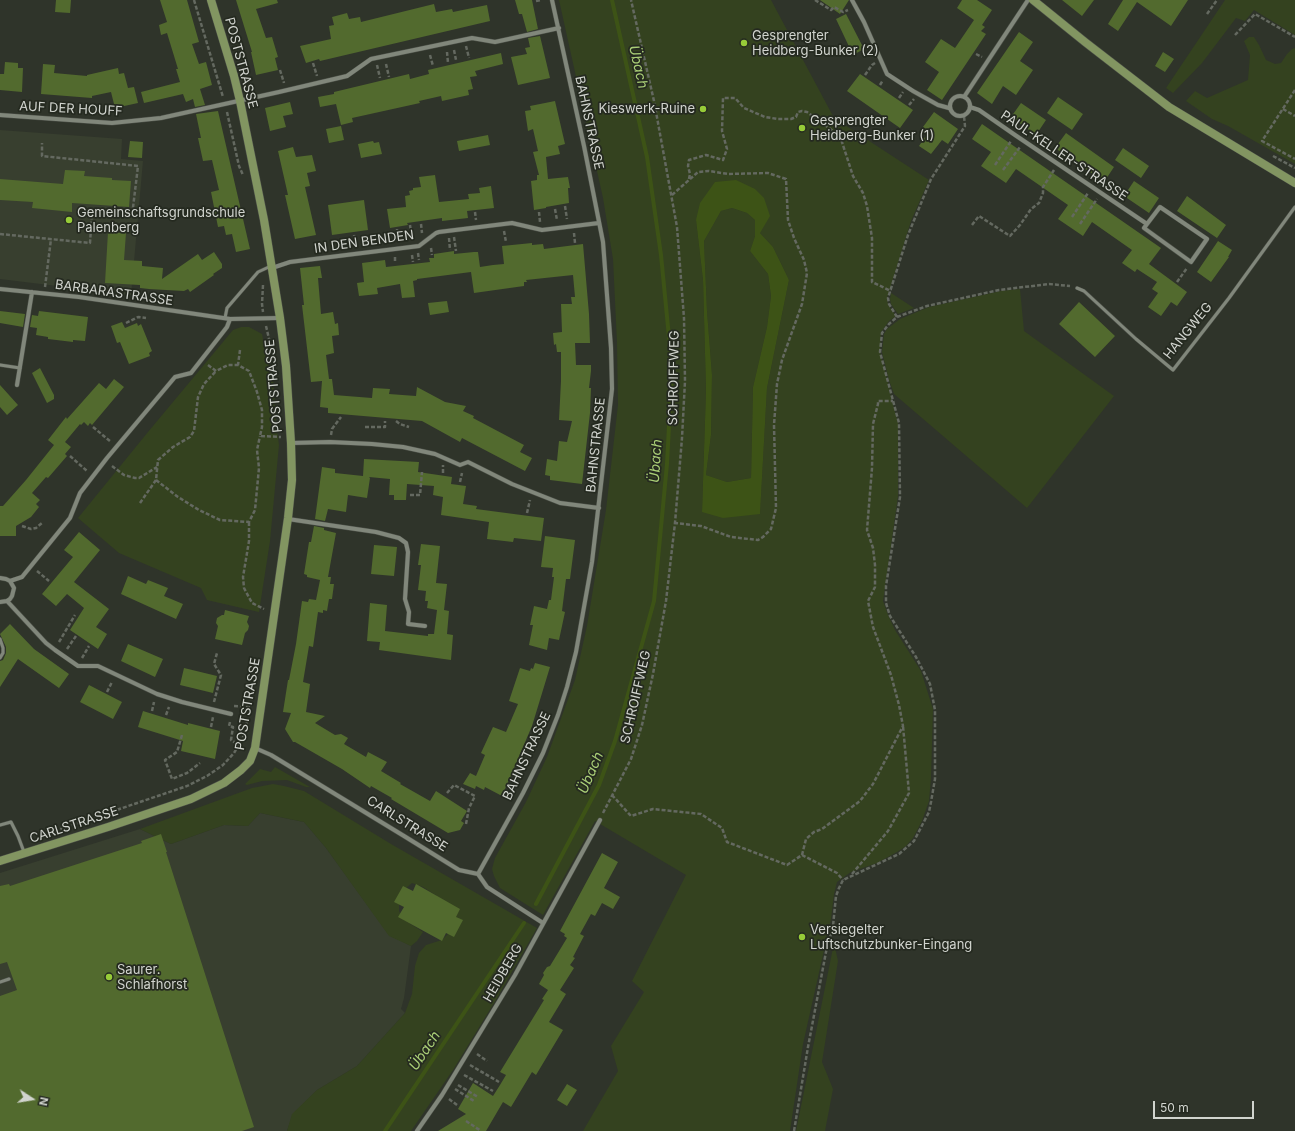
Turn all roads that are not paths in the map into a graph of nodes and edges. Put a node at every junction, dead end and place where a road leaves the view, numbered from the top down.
1 (211, 0) edge
2 (552, 0) edge
3 (852, 0) edge
4 (1028, 0) edge
5 (1033, 0) edge
6 (559, 28) junction
7 (964, 97) junction
8 (240, 101) junction
9 (970, 106) junction
10 (949, 108) junction
11 (0, 115) edge
12 (1295, 183) edge
13 (1295, 207) edge
14 (599, 223) junction
15 (1147, 224) junction
16 (272, 267) junction
17 (1077, 288) road end
18 (0, 289) edge
19 (32, 292) junction
20 (228, 318) junction
21 (280, 318) junction
22 (0, 365) edge
23 (20, 368) junction
24 (17, 385) dead end
25 (291, 444) junction
26 (599, 508) junction
27 (288, 518) junction
28 (0, 578) edge
29 (10, 581) junction
30 (7, 601) junction
31 (0, 602) edge
32 (425, 626) dead end
33 (0, 639) edge
34 (0, 658) edge
35 (231, 714) road end
36 (255, 748) junction
37 (241, 770) joint
38 (600, 820) road end
39 (0, 825) edge
40 (24, 854) junction
41 (0, 861) edge
42 (478, 874) junction
43 (543, 923) junction
44 (9, 979) dead end
45 (0, 982) edge
46 (417, 1131) edge

1 - 8 main road, POSTSTRASSE
2 - 6 street, BAHNSTRASSE
3 - 10 street
4 - 7 street
5 - 12 main road
6 - 8 street, AUF DER HOUFF
6 - 14 street, BAHNSTRASSE
7 - 9 street, PAUL-KELLER-STRASSE
7 - 10 street
8 - 11 street, AUF DER HOUFF
8 - 16 main road, POSTSTRASSE
9 - 10 street
9 - 15 street, PAUL-KELLER-STRASSE
13 - 17 lane, HANGWEG
14 - 16 street, IN DEN BENDEN
14 - 26 street, BAHNSTRASSE
15 - 15 street, PAUL-KELLER-STRASSE
16 - 20 lane
16 - 21 main road, POSTSTRASSE
18 - 19 street, BARBARASTRASSE
19 - 20 street, BARBARASTRASSE
19 - 23 street
20 - 21 street, BARBARASTRASSE
20 - 29 street
21 - 25 main road, POSTSTRASSE
22 - 23 lane
23 - 24 street
25 - 26 street
25 - 27 main road, POSTSTRASSE
26 - 42 street, BAHNSTRASSE
27 - 32 street
27 - 36 main road, POSTSTRASSE
28 - 29 street
29 - 30 street
30 - 31 street
30 - 35 street
33 - 34 lane
36 - 37 main road, POSTSTRASSE
36 - 42 street, CARLSTRASSE
37 - 40 main road, CARLSTRASSE
38 - 43 street, HEIDBERG
39 - 40 lane
40 - 41 main road, CARLSTRASSE
42 - 43 street
43 - 46 street, HEIDBERG
44 - 45 lane

